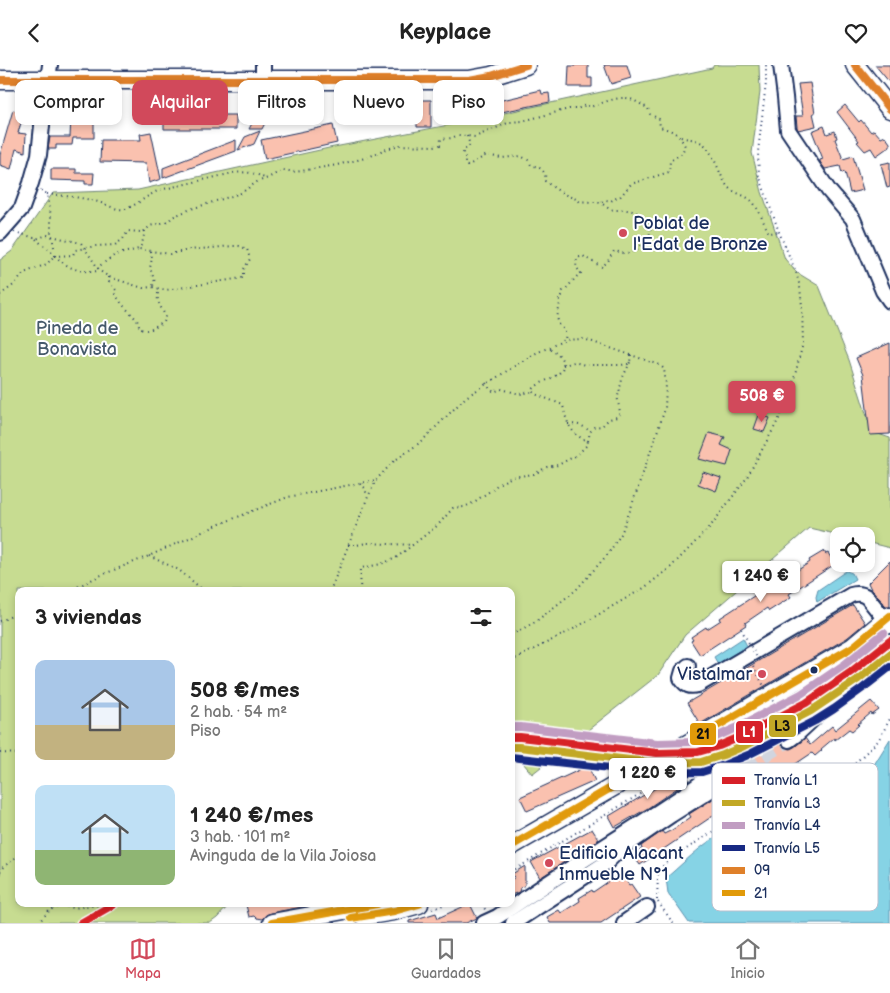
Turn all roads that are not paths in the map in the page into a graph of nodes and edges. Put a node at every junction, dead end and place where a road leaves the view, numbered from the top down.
1 (526, 65) edge
2 (781, 65) edge
3 (855, 65) edge
4 (47, 73) edge
5 (263, 73) edge
6 (0, 80) edge
7 (890, 109) edge
8 (3, 231) edge
9 (890, 301) edge
10 (889, 623) edge
11 (890, 655) edge
12 (688, 666) dead end
13 (726, 732) junction
14 (789, 740) tunnel mouth
15 (728, 763) edge
16 (712, 776) tunnel mouth
17 (712, 789) edge
18 (515, 844) edge
19 (515, 856) edge
20 (652, 904) road end
21 (515, 905) edge
22 (360, 907) edge
23 (409, 907) edge
24 (512, 907) edge
25 (272, 923) edge
26 (323, 923) edge
27 (484, 923) edge
28 (513, 923) edge
29 (624, 923) edge

1 - 5 main road
2 - 9 street
3 - 7 main road
4 - 5 main road
4 - 6 main road
4 - 8 street
10 - 12 street
10 - 13 main road
11 - 14 street
13 - 15 street
13 - 18 main road
13 - 19 main road
16 - 21 street
17 - 28 street
20 - 29 street
22 - 25 main road
23 - 26 main road
24 - 27 street

